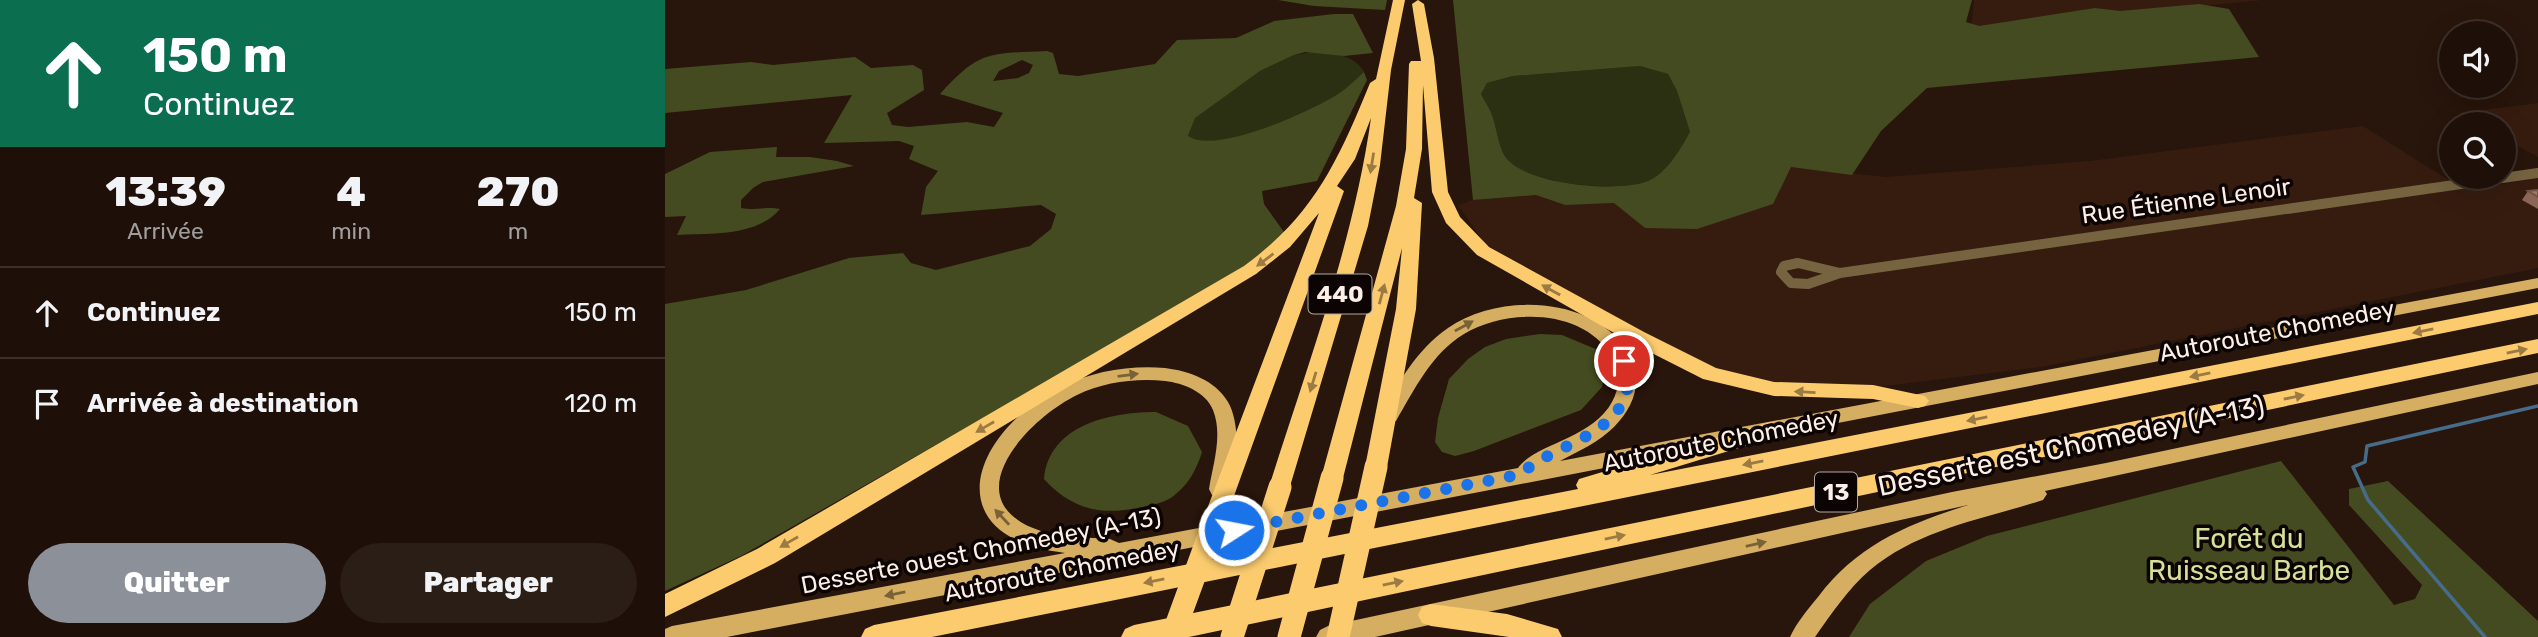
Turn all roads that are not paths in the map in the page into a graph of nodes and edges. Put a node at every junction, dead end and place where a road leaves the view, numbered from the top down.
1 (1412, 1) edge
2 (1384, 70) junction
3 (1352, 148) junction
4 (1414, 149) junction
5 (2538, 173) edge
6 (1840, 273) junction
7 (2538, 283) edge
8 (2538, 308) edge
9 (2538, 346) edge
10 (2538, 378) edge
11 (1918, 401) junction
12 (1387, 419) junction
13 (1770, 430) junction
14 (2106, 471) junction
15 (1518, 475) junction
16 (1221, 496) junction
17 (1510, 511) junction
18 (1131, 550) junction
19 (665, 606) edge
20 (1431, 615) junction
21 (672, 637) edge
22 (874, 637) edge
23 (1134, 637) edge
24 (1172, 637) edge
25 (1232, 637) edge
26 (1289, 637) edge
27 (1328, 637) edge
28 (1338, 637) edge
29 (1549, 637) edge
30 (1802, 637) edge

1 - 2 highway, 440
1 - 4 highway, 440
11 -> 1 highway
2 - 3 highway
2 -> 25 highway, 440, bridge
3 - 16 highway
3 -> 19 highway
4 - 12 highway
26 -> 4 highway, 440, bridge
5 - 6 street, Rue Étienne Lenoir
6 - 6 street, Rue Étienne Lenoir
7 - 11 main road, Desserte ouest Chomedey (A-13)
8 -> 17 highway, Autoroute Chomedey / 13
23 -> 9 highway, 13
10 - 14 main road, Desserte est Chomedey (A-13)
11 - 13 main road, Desserte ouest Chomedey (A-13)
12 -> 15 main road
12 - 28 highway, bridge
13 - 15 main road, Desserte ouest Chomedey (A-13)
13 - 17 highway
20 -> 14 main road, Desserte est Chomedey (A-13)
14 - 30 main road
15 - 18 main road, Desserte ouest Chomedey (A-13)
18 -> 16 main road
16 - 24 highway, bridge
17 -> 22 highway, Autoroute Chomedey / 13
18 -> 21 main road, Desserte ouest Chomedey (A-13)
20 - 27 main road, Desserte est Chomedey (A-13)
20 - 29 highway

